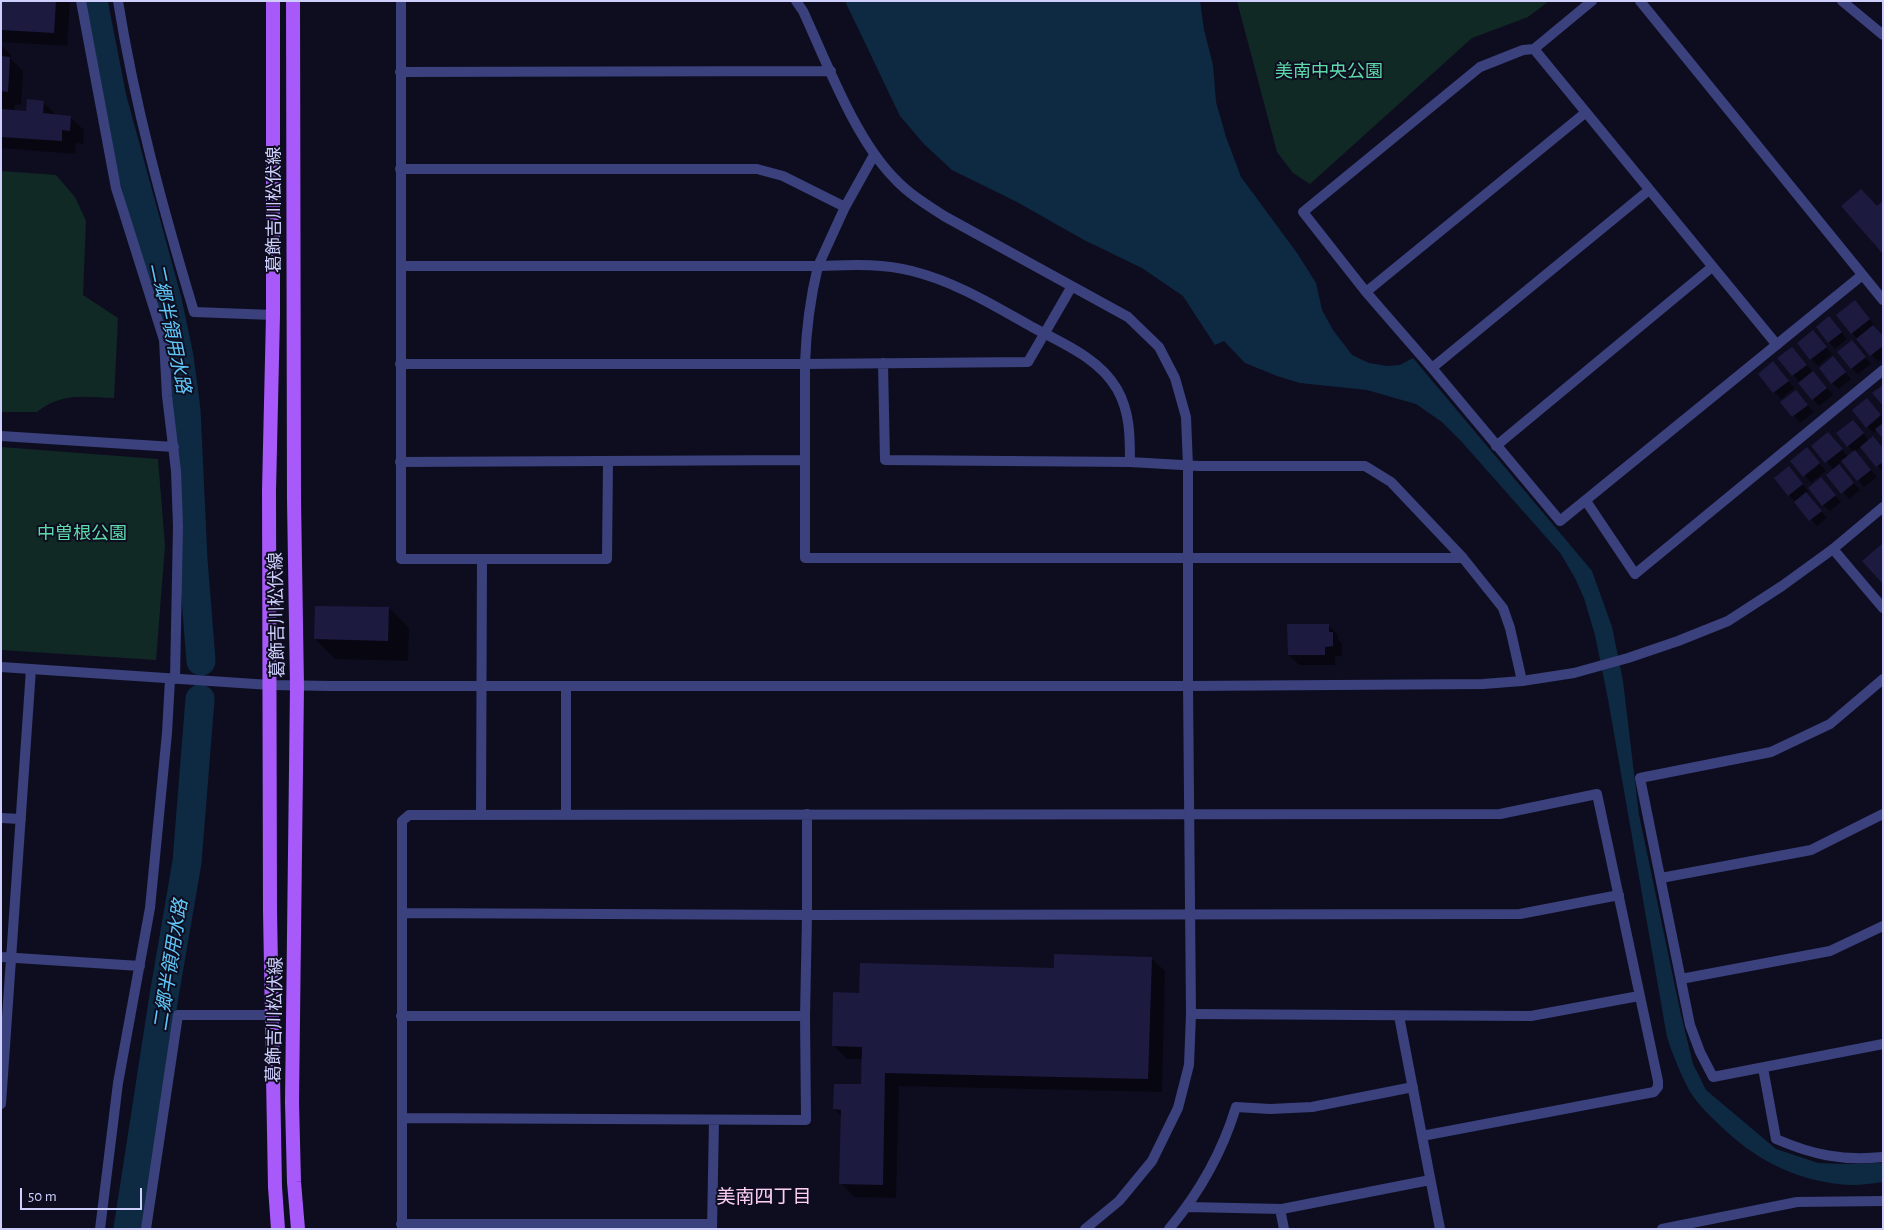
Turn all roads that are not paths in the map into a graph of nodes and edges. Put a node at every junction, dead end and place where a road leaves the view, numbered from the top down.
1 (81, 1) edge
2 (118, 1) edge
3 (273, 1) edge
4 (293, 1) edge
5 (401, 1) edge
6 (796, 1) edge
7 (1592, 1) edge
8 (1640, 1) edge
9 (1842, 1) edge
10 (1883, 35) edge
11 (1534, 49) junction
12 (831, 71) junction
13 (400, 72) junction
14 (1585, 112) junction
15 (874, 155) junction
16 (400, 169) junction
17 (1649, 190) junction
18 (846, 207) junction
19 (401, 266) junction
20 (818, 266) junction
21 (1712, 267) junction
22 (1861, 276) junction
23 (1072, 286) junction
24 (1366, 292) junction
25 (1883, 300) edge
26 (273, 315) junction
27 (1045, 334) junction
28 (1777, 345) junction
29 (883, 363) junction
30 (400, 364) junction
31 (805, 364) junction
32 (1432, 368) junction
33 (1883, 370) edge
34 (1, 436) edge
35 (1496, 446) junction
36 (174, 447) junction
37 (805, 460) junction
38 (608, 461) junction
39 (400, 462) junction
40 (1130, 462) junction
41 (1188, 466) junction
42 (1586, 501) junction
43 (1883, 507) edge
44 (1833, 549) junction
45 (1188, 558) junction
46 (1463, 558) junction
47 (482, 559) junction
48 (1883, 608) edge
49 (1, 667) edge
50 (31, 669) junction
51 (172, 679) junction
52 (1883, 679) edge
53 (1522, 681) junction
54 (270, 685) junction
55 (297, 686) junction
56 (481, 686) junction
57 (1188, 686) junction
58 (566, 687) junction
59 (807, 814) junction
60 (1188, 814) junction
61 (1883, 814) edge
62 (481, 815) junction
63 (566, 815) junction
64 (1, 818) edge
65 (21, 819) junction
66 (1661, 878) junction
67 (1619, 895) junction
68 (402, 913) junction
69 (1190, 914) junction
70 (807, 915) junction
71 (1883, 926) edge
72 (6, 957) edge
73 (140, 966) junction
74 (1681, 979) junction
75 (1639, 996) junction
76 (1191, 1014) junction
77 (273, 1015) junction
78 (401, 1016) junction
79 (806, 1016) junction
80 (1399, 1016) junction
81 (1883, 1044) edge
82 (2, 1068) edge
83 (1763, 1068) junction
84 (1413, 1087) junction
85 (1, 1104) edge
86 (402, 1118) junction
87 (714, 1120) junction
88 (1422, 1136) junction
89 (1883, 1157) edge
90 (1430, 1180) junction
91 (1883, 1201) edge
92 (1188, 1207) junction
93 (1280, 1209) junction
94 (401, 1226) edge
95 (712, 1226) edge
96 (100, 1229) edge
97 (146, 1229) edge
98 (278, 1229) edge
99 (298, 1229) edge
100 (1085, 1229) edge
101 (1169, 1229) edge
102 (1284, 1229) edge
103 (1440, 1229) edge
104 (1662, 1229) edge

1 - 36 street
2 - 26 street
3 - 26 main road, 葛飾吉川松伏線
4 - 55 main road, 葛飾吉川松伏線
5 - 13 street
6 - 12 street
7 - 11 street
8 - 22 street
9 - 10 street
11 - 14 street
11 - 24 street
12 - 13 street
12 - 15 street
13 - 16 street
14 - 17 street
14 - 24 street
15 - 18 street
15 - 23 street
16 - 18 street
16 - 19 street
17 - 21 street
17 - 32 street
18 - 20 street
19 - 20 street
19 - 30 street
20 - 27 street
20 - 31 street
21 - 28 street
21 - 35 street
22 - 25 street
22 - 28 street
23 - 27 street
23 - 41 street
24 - 32 street
26 - 54 main road, 葛飾吉川松伏線
27 - 29 street
27 - 40 street
28 - 42 street
29 - 31 street
29 - 40 street
30 - 31 street
30 - 39 street
31 - 37 street
32 - 35 street
33 - 42 street
34 - 36 street
35 - 42 street
36 - 51 street
37 - 38 street
37 - 45 street
38 - 39 street
38 - 47 street
39 - 47 street
40 - 41 street
41 - 45 street
41 - 46 street
43 - 44 street
44 - 48 street
44 - 53 street
45 - 46 street
45 - 57 street
46 - 53 street
47 - 56 street
49 - 50 street
50 - 51 street
50 - 65 street
51 - 54 street
51 - 73 street
52 - 66 street
53 - 57 street
54 - 55 street
54 - 77 main road, 葛飾吉川松伏線
55 - 56 street
55 - 99 main road, 葛飾吉川松伏線
56 - 58 street
56 - 62 street
57 - 58 street
57 - 60 street
58 - 63 street
59 - 60 street
59 - 63 street
59 - 70 street
60 - 67 street
60 - 69 street
61 - 66 street
62 - 63 street
62 - 68 street
64 - 65 street
65 - 72 street
66 - 74 street
67 - 69 street
67 - 75 street
68 - 70 street
68 - 78 street
69 - 70 street
69 - 76 street
70 - 79 street
71 - 74 street
72 - 73 street
72 - 82 street
73 - 96 street
74 - 83 street
75 - 80 street
75 - 88 street
76 - 80 street
76 - 100 street
77 - 97 street
77 - 98 main road, 葛飾吉川松伏線
78 - 79 street
78 - 86 street
79 - 87 street
80 - 84 street
81 - 83 street
82 - 85 street
83 - 89 street
84 - 88 street
84 - 92 street
86 - 87 street
86 - 94 street
87 - 95 street
88 - 90 street
90 - 93 street
90 - 103 street
91 - 104 street
92 - 93 street
92 - 101 street
93 - 102 street
94 - 95 street

